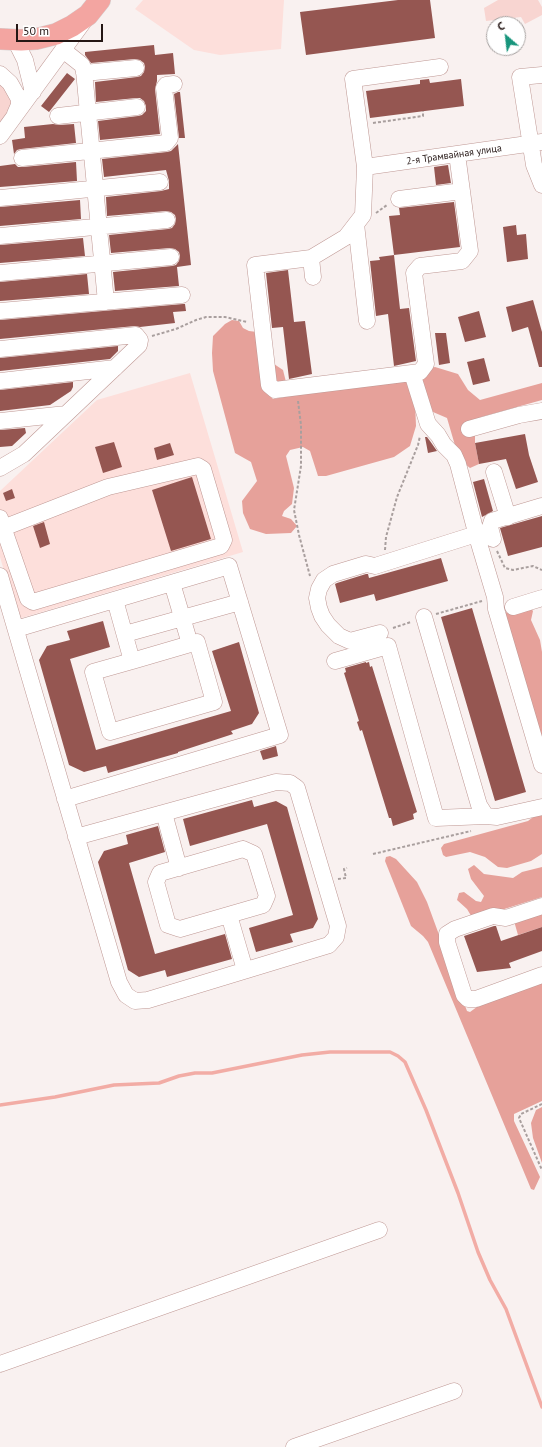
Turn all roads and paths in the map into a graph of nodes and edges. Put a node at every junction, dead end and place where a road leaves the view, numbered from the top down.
1 (94, 7) edge
2 (8, 39) edge
3 (63, 50) junction
4 (440, 66) dead end
5 (136, 68) dead end
6 (84, 73) junction
7 (0, 74) edge
8 (542, 74) edge
9 (174, 84) dead end
10 (33, 92) junction
11 (137, 107) dead end
12 (423, 111) dead end
13 (88, 112) junction
14 (58, 116) dead end
15 (14, 118) junction
16 (359, 125) junction
17 (0, 136) edge
18 (537, 143) edge
19 (91, 151) junction
20 (457, 154) junction
21 (22, 158) dead end
22 (365, 167) junction
23 (160, 182) dead end
24 (542, 185) edge
25 (95, 188) junction
26 (462, 191) junction
27 (0, 198) edge
28 (399, 199) dead end
29 (167, 220) dead end
30 (356, 224) junction
31 (98, 226) junction
32 (0, 236) edge
33 (171, 257) dead end
34 (311, 258) junction
35 (102, 263) junction
36 (0, 273) edge
37 (313, 277) dead end
38 (182, 295) dead end
39 (106, 302) junction
40 (0, 311) edge
41 (367, 321) dead end
42 (262, 326) junction
43 (140, 340) junction
44 (0, 349) edge
45 (115, 368) junction
46 (412, 373) junction
47 (0, 381) edge
48 (297, 388) junction
49 (542, 411) edge
50 (66, 414) junction
51 (0, 421) edge
52 (469, 429) dead end
53 (421, 432) dead end
54 (0, 468) edge
55 (494, 472) dead end
56 (542, 506) edge
57 (508, 517) junction
58 (2, 523) edge
59 (486, 539) junction
60 (385, 563) junction
61 (542, 570) edge
62 (0, 576) edge
63 (172, 583) junction
64 (317, 598) junction
65 (542, 598) edge
66 (115, 600) junction
67 (240, 602) junction
68 (513, 606) dead end
69 (424, 617) dead end
70 (182, 618) junction
71 (16, 629) junction
72 (380, 633) dead end
73 (125, 634) junction
74 (190, 644) junction
75 (132, 661) junction
76 (335, 661) dead end
77 (542, 765) edge
78 (65, 799) junction
79 (542, 807) edge
80 (164, 813) junction
81 (486, 816) junction
82 (474, 831) dead end
83 (76, 837) junction
84 (373, 854) dead end
85 (179, 868) junction
86 (347, 868) dead end
87 (346, 878) dead end
88 (542, 906) edge
89 (229, 915) junction
90 (245, 970) junction
91 (542, 976) edge
92 (542, 1104) edge
93 (542, 1170) edge
94 (379, 1230) dead end
95 (0, 1364) edge
96 (454, 1391) dead end
97 (294, 1447) edge

1 - 2 main road
1 - 3 street
2 - 10 street
3 - 6 street
3 - 10 street
4 - 16 street
5 - 6 street
6 - 13 street
7 - 15 street
8 - 18 street
9 - 19 street
10 - 15 street
11 - 13 street
12 - 16 path
13 - 14 street
13 - 19 street
15 - 17 street
16 - 22 street
18 - 20 street, 2-я Трамвайная улица
18 - 24 street
19 - 21 street
19 - 25 street
20 - 22 street, 2-я Трамвайная улица
20 - 26 street
22 - 30 street
23 - 25 street
25 - 27 street
25 - 31 street
26 - 28 street
26 - 46 street
29 - 31 street
30 - 34 street
30 - 41 street
31 - 32 street
31 - 35 street
33 - 35 street
34 - 37 street
34 - 42 street
35 - 36 street
35 - 39 street
38 - 39 street
39 - 40 street
42 - 43 path
42 - 48 street
43 - 44 street
43 - 45 street
45 - 47 street
45 - 50 street
46 - 48 street
46 - 59 street
48 - 64 path
49 - 52 street
50 - 51 street
50 - 54 street
53 - 60 path
55 - 57 street
56 - 57 street
57 - 59 street
58 - 58 street
59 - 60 street
59 - 61 path
59 - 77 street
60 - 64 street
62 - 71 street
63 - 66 street
63 - 67 street
63 - 70 street
64 - 72 street
65 - 68 street
66 - 71 street
66 - 73 street
67 - 70 street
67 - 78 street
69 - 81 street
70 - 73 street
70 - 74 street
71 - 78 street
73 - 75 street
74 - 75 street
74 - 75 street
76 - 81 street
78 - 83 street
79 - 81 street
80 - 83 street
80 - 85 street
80 - 90 street
82 - 84 path
83 - 90 street
85 - 89 street
85 - 89 street
86 - 87 path
88 - 91 street
89 - 90 street
92 - 93 path
94 - 95 street
96 - 97 street

